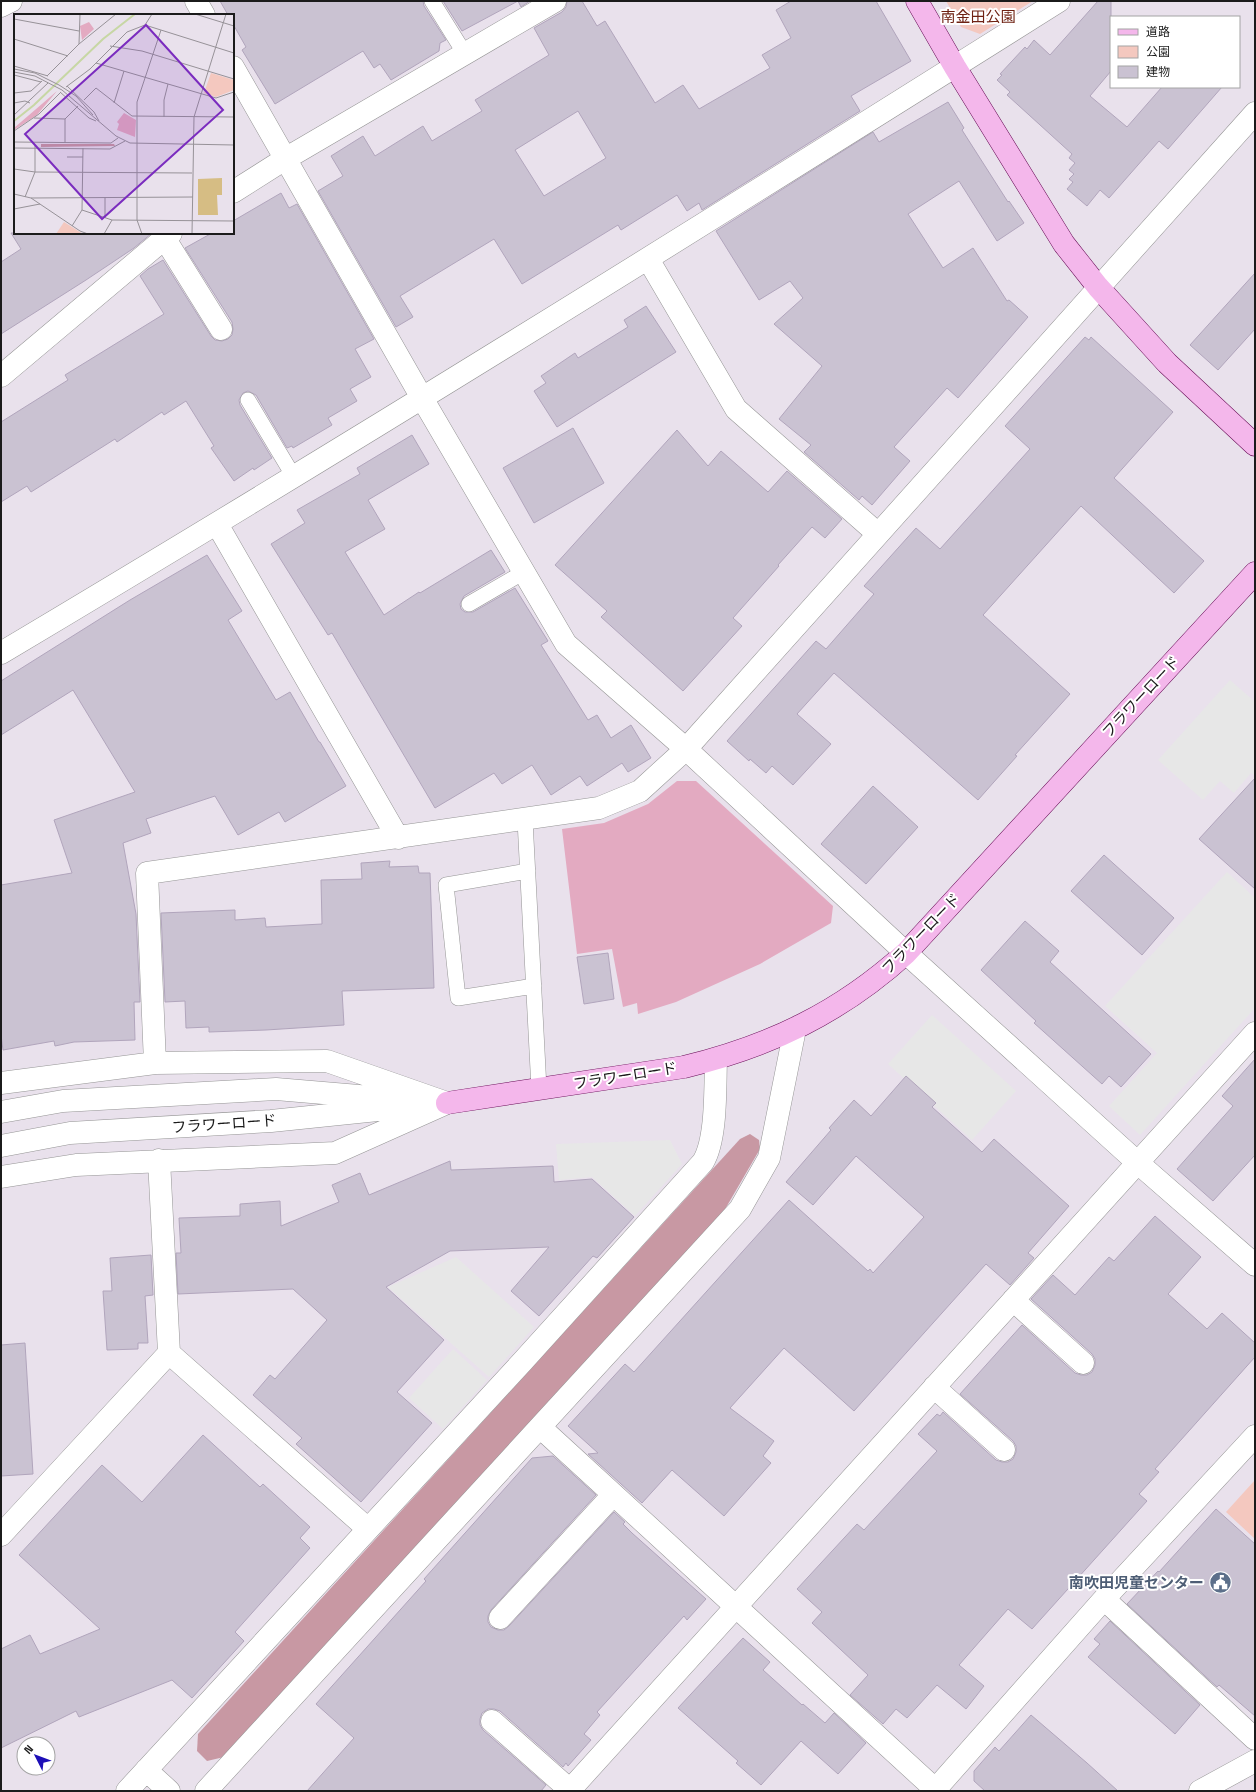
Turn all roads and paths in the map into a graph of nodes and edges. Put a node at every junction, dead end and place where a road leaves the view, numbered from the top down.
1 (11, 1) edge
2 (196, 1) edge
3 (432, 1) edge
4 (555, 1) edge
5 (917, 1) edge
6 (1059, 1) edge
7 (1, 6) edge
8 (203, 14) edge
9 (464, 54) junction
10 (954, 67) junction
11 (234, 69) edge
12 (1255, 113) edge
13 (285, 159) junction
14 (234, 191) edge
15 (168, 236) edge
16 (648, 259) junction
17 (1098, 287) junction
18 (221, 329) dead end
19 (1, 376) edge
20 (422, 398) junction
21 (248, 400) dead end
22 (1255, 444) edge
23 (294, 478) junction
24 (217, 524) junction
25 (878, 534) junction
26 (524, 572) junction
27 (1255, 573) edge
28 (469, 604) dead end
29 (1, 653) edge
30 (686, 749) junction
31 (525, 820) junction
32 (398, 838) junction
33 (528, 872) junction
34 (906, 953) junction
35 (534, 986) junction
36 (795, 1029) junction
37 (1255, 1033) edge
38 (716, 1059) junction
39 (155, 1063) junction
40 (1, 1083) edge
41 (539, 1089) junction
42 (447, 1103) junction
43 (1, 1112) edge
44 (1, 1146) edge
45 (159, 1160) junction
46 (1138, 1163) junction
47 (1, 1177) edge
48 (1255, 1265) edge
49 (1013, 1300) junction
50 (169, 1353) junction
51 (1083, 1363) dead end
52 (934, 1386) junction
53 (541, 1428) junction
54 (1255, 1436) edge
55 (1004, 1450) dead end
56 (613, 1495) junction
57 (368, 1529) junction
58 (1, 1534) edge
59 (1104, 1599) junction
60 (736, 1608) junction
61 (500, 1618) dead end
62 (492, 1721) dead end
63 (1255, 1739) edge
64 (1255, 1762) edge
65 (146, 1770) junction
66 (935, 1790) edge
67 (127, 1791) edge
68 (169, 1791) edge
69 (206, 1791) edge
70 (569, 1791) edge
71 (1200, 1791) edge

1 - 7 street
2 - 8 street
3 - 9 lane
4 - 9 street
5 - 10 street
6 - 10 street
9 - 13 street
10 - 16 street
10 - 17 street
11 - 13 street
12 - 17 street
13 - 14 street
13 - 20 street
15 - 18 street
15 - 19 street
16 - 20 street
16 - 25 street
17 - 22 street
17 - 25 street
20 - 23 street
20 - 26 street
21 - 23 lane
23 - 24 street
24 - 29 street
24 - 32 street
25 - 30 street
26 - 28 lane
26 - 30 street
27 - 34 street, フラワーロード
30 - 31 street
30 - 34 street
31 - 32 street
31 - 33 lane
32 - 39 street
33 - 35 lane
33 - 35 lane
34 - 36 street, フラワーロード
34 - 46 street
35 - 41 lane
36 - 38 street, フラワーロード
36 - 53 street
37 - 46 street
38 - 41 street, フラワーロード
38 - 57 street
39 - 40 street
39 - 42 street
41 - 42 street, フラワーロード
42 - 43 street, フラワーロード
42 - 44 street, フラワーロード
42 - 45 street
45 - 47 street
45 - 50 street
46 - 48 street
46 - 49 street
49 - 51 street
49 - 52 street
50 - 57 street
50 - 58 street
52 - 55 street
52 - 60 street
53 - 56 street
53 - 69 street
54 - 59 street
56 - 60 street
56 - 61 street
57 - 65 street
59 - 63 street
59 - 66 street
60 - 66 street
60 - 70 street
62 - 70 street
64 - 71 street
65 - 67 street
65 - 68 street

